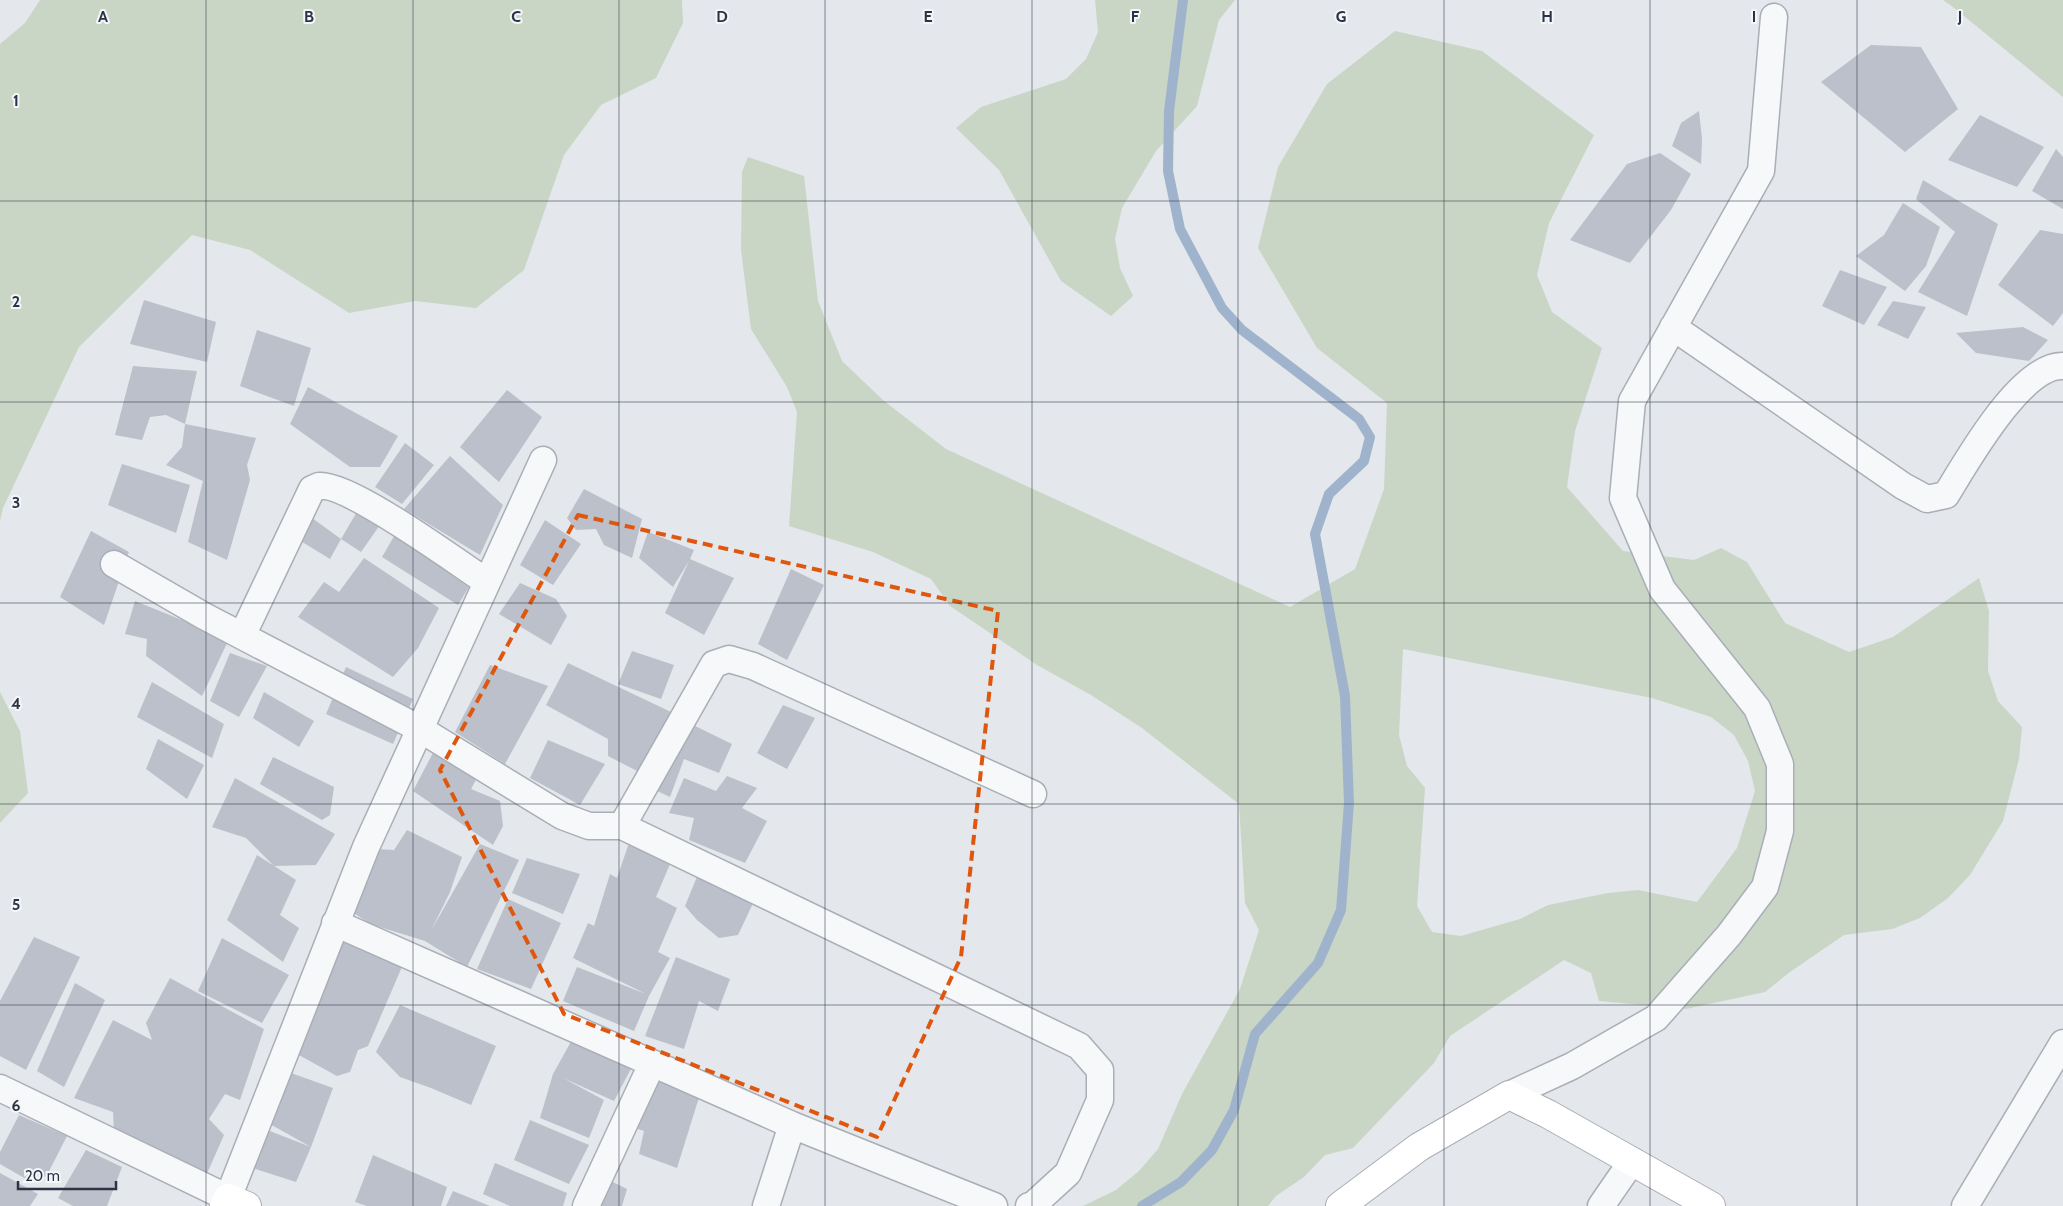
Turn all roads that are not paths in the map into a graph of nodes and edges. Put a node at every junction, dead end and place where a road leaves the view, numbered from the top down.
1 (1774, 17) dead end
2 (1673, 327) junction
3 (2063, 366) edge
4 (543, 460) dead end
5 (114, 564) dead end
6 (487, 582) junction
7 (242, 636) junction
8 (420, 729) junction
9 (1033, 794) dead end
10 (622, 826) junction
11 (335, 923) junction
12 (2063, 1043) edge
13 (652, 1064) junction
14 (0, 1088) edge
15 (1509, 1095) junction
16 (792, 1125) junction
17 (1632, 1161) junction
18 (233, 1203) edge
19 (586, 1206) edge
20 (766, 1206) edge
21 (994, 1206) edge
22 (1029, 1206) edge
23 (1340, 1206) edge
24 (1601, 1206) edge
25 (1711, 1206) edge
26 (1964, 1206) edge

1 - 2 street
2 - 3 street
2 - 15 street
4 - 6 street
5 - 7 street
6 - 7 street
6 - 8 street
7 - 8 street
8 - 10 street
8 - 11 street
9 - 10 street
10 - 22 street
11 - 13 street
11 - 18 street
12 - 26 street
13 - 16 street
13 - 19 street
14 - 18 street
15 - 17 street
15 - 23 street
16 - 20 street
16 - 21 street
17 - 24 street
17 - 25 street

